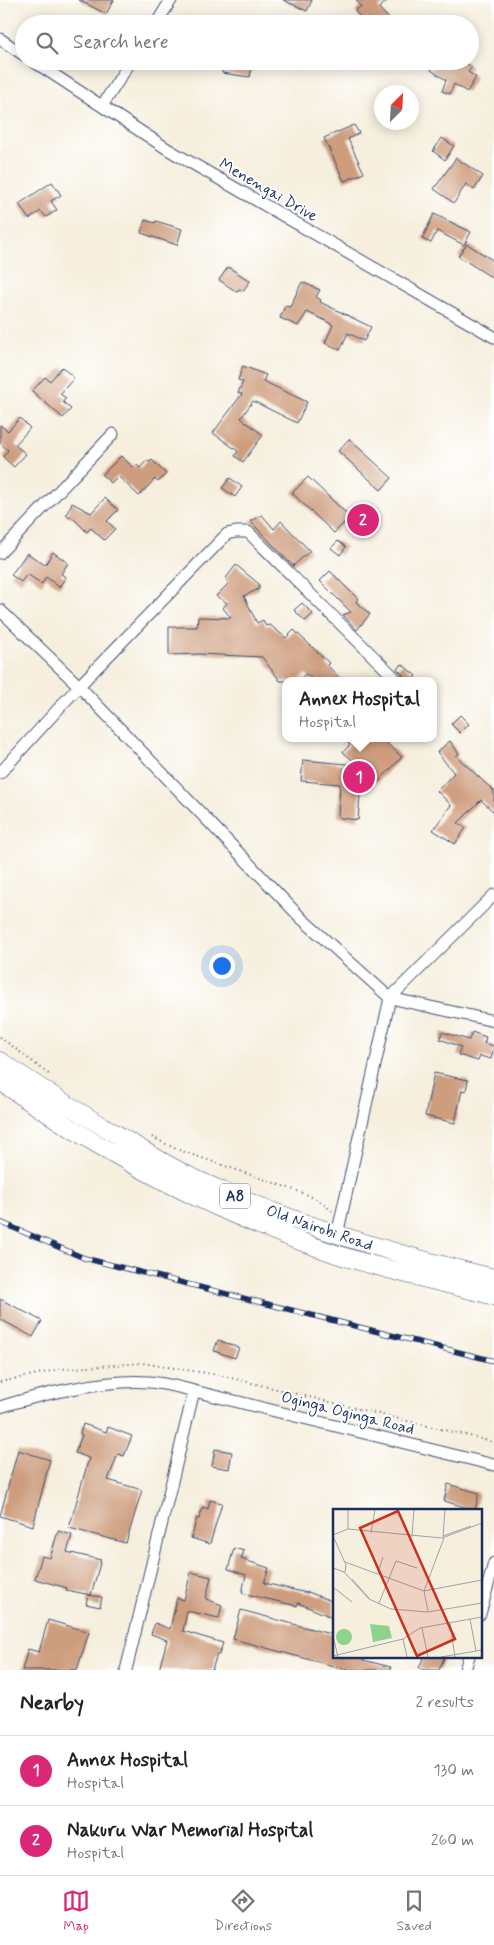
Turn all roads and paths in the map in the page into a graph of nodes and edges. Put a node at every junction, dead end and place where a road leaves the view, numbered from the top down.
1 (171, 0) edge
2 (162, 15) edge
3 (0, 39) edge
4 (15, 49) edge
5 (47, 70) edge
6 (126, 70) edge
7 (102, 106) junction
8 (494, 337) edge
9 (113, 434) dead end
10 (0, 553) edge
11 (0, 610) edge
12 (394, 677) edge
13 (79, 686) junction
14 (0, 773) edge
15 (494, 895) edge
16 (390, 998) junction
17 (494, 1021) edge
18 (0, 1037) edge
19 (0, 1061) edge
20 (56, 1079) dead end
21 (0, 1081) edge
22 (145, 1134) dead end
23 (336, 1216) dead end
24 (337, 1235) junction
25 (494, 1278) edge
26 (494, 1296) edge
27 (0, 1382) edge
28 (194, 1391) junction
29 (0, 1407) edge
30 (494, 1442) edge
31 (494, 1465) edge
32 (494, 1564) edge
33 (482, 1607) edge
34 (126, 1670) edge

1 - 2 street
3 - 4 street
5 - 7 street, Menengai Drive
6 - 7 street
7 - 8 street, Menengai Drive
9 - 10 street
11 - 13 street
12 - 13 street
13 - 14 street
13 - 16 street
15 - 16 street
16 - 17 street
16 - 24 street
18 - 20 path
19 - 24 highway, Old Nairobi Road / A8
21 - 26 highway, Old Nairobi Road / A8
22 - 23 path
24 - 25 highway, Old Nairobi Road / A8
27 - 30 path
28 - 29 street, Oginga Oginga Road
28 - 31 street, Oginga Oginga Road
28 - 34 street
32 - 33 street

